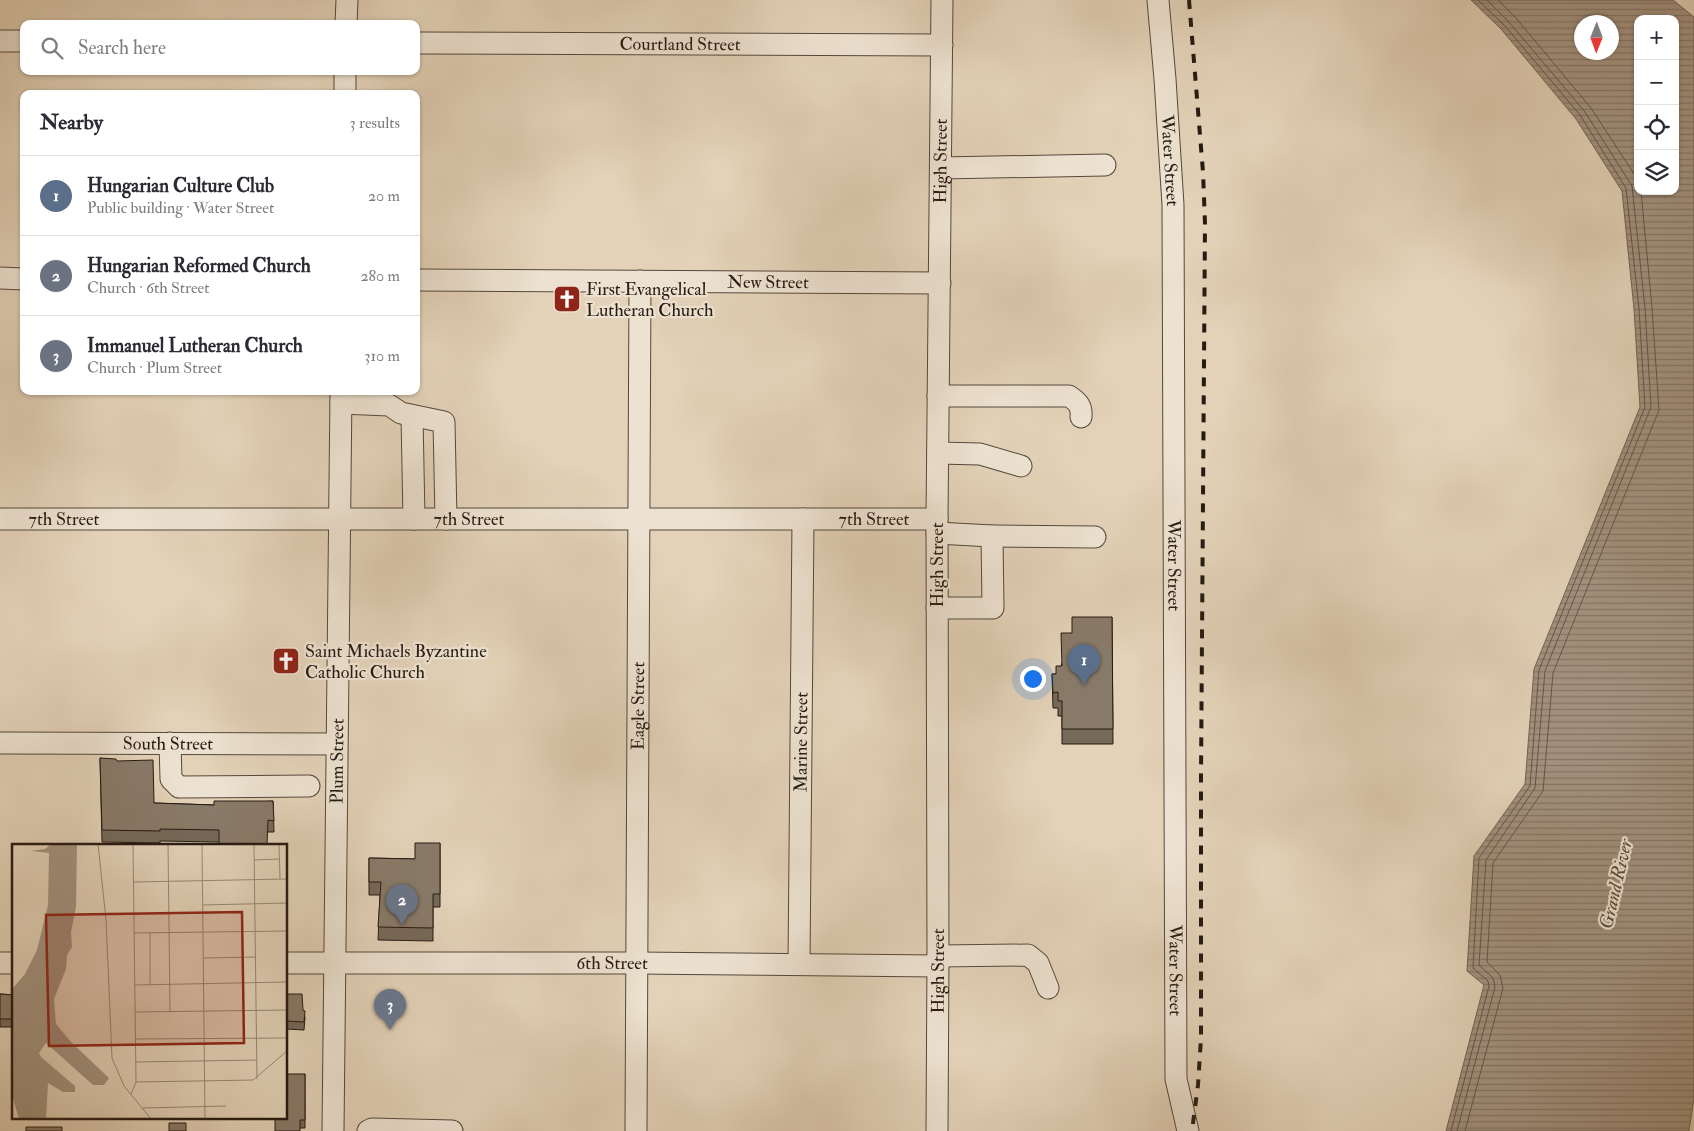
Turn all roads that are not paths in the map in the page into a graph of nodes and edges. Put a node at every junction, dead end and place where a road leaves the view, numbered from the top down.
1 (347, 0) edge
2 (942, 0) edge
3 (1158, 0) edge
4 (346, 20) edge
5 (0, 41) edge
6 (20, 41) edge
7 (420, 42) edge
8 (942, 45) junction
9 (345, 75) edge
10 (345, 90) edge
11 (1105, 165) dead end
12 (941, 168) junction
13 (0, 278) edge
14 (20, 278) edge
15 (420, 280) edge
16 (640, 281) junction
17 (940, 282) junction
18 (938, 396) junction
19 (341, 397) edge
20 (412, 416) junction
21 (1081, 417) dead end
22 (938, 453) junction
23 (1021, 466) dead end
24 (0, 519) edge
25 (340, 519) junction
26 (414, 519) junction
27 (446, 519) junction
28 (639, 519) junction
29 (803, 519) junction
30 (937, 526) junction
31 (992, 536) junction
32 (1095, 537) dead end
33 (937, 608) junction
34 (0, 743) edge
35 (170, 743) junction
36 (336, 744) junction
37 (308, 786) dead end
38 (938, 961) junction
39 (288, 963) edge
40 (334, 963) junction
41 (637, 963) junction
42 (800, 964) junction
43 (1048, 988) dead end
44 (452, 1130) edge
45 (333, 1131) edge
46 (368, 1131) edge
47 (636, 1131) edge
48 (936, 1131) edge
49 (1188, 1131) edge

1 - 4 street
2 - 8 street, High Street
3 - 49 street, Water Street
5 - 6 street
7 - 8 street, Courtland Street
8 - 12 street, High Street
9 - 10 street
11 - 12 street
12 - 17 street, High Street
13 - 14 street
15 - 16 street, New Street
16 - 17 street, New Street
16 - 28 street, Eagle Street
17 - 18 street, High Street
18 - 21 street
18 - 22 street, High Street
19 - 20 street
19 - 25 street, Plum Street
20 - 26 street
20 - 27 street
22 - 23 street
22 - 30 street, High Street
24 - 25 street, 7th Street
25 - 26 street, 7th Street
25 - 36 street, Plum Street
26 - 27 street, 7th Street
27 - 28 street, 7th Street
28 - 29 street, 7th Street
28 - 41 street, Eagle Street
29 - 30 street, 7th Street
29 - 42 street, Marine Street
30 - 31 street, 7th Street
30 - 33 street, High Street
31 - 32 street, 7th Street
31 - 33 street
33 - 38 street, High Street
34 - 35 street, South Street
35 - 36 street, South Street
35 - 37 street
36 - 40 street, Plum Street
38 - 42 street, 6th Street
38 - 43 street, 6th Street
38 - 48 street, High Street
39 - 40 street, 6th Street
40 - 41 street, 6th Street
40 - 45 street, Plum Street
41 - 42 street, 6th Street
41 - 47 street, Eagle Street
44 - 46 street

